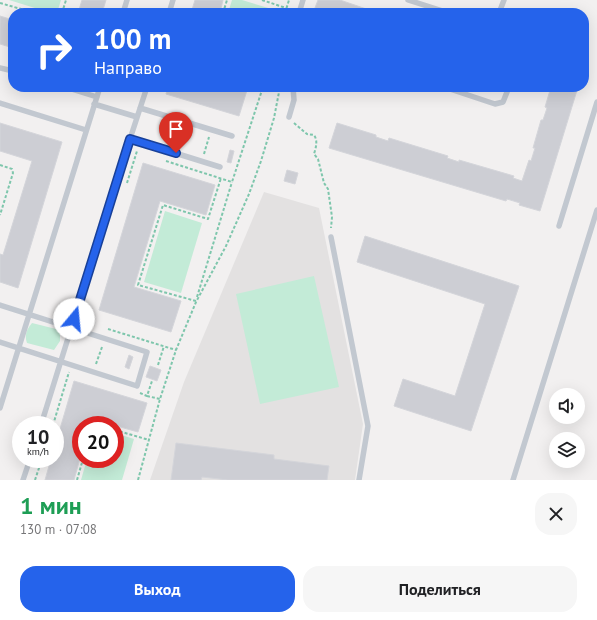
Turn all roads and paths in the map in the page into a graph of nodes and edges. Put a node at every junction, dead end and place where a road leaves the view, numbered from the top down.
1 (262, 0) edge
2 (289, 0) edge
3 (408, 0) edge
4 (0, 2) edge
5 (19, 8) edge
6 (286, 8) joint
7 (433, 8) edge
8 (83, 92) edge
9 (98, 92) edge
10 (145, 92) edge
11 (260, 92) edge
12 (279, 92) edge
13 (293, 92) edge
14 (459, 92) edge
15 (507, 92) edge
16 (97, 96) junction
17 (597, 102) edge
18 (0, 103) edge
19 (94, 104) junction
20 (140, 108) junction
21 (137, 117) junction
22 (289, 117) junction
23 (274, 118) junction
24 (186, 122) junction
25 (86, 130) junction
26 (212, 130) junction
27 (232, 136) dead end
28 (130, 139) junction
29 (140, 142) junction
30 (137, 151) dead end
31 (176, 153) junction
32 (166, 160) dead end
33 (201, 161) junction
34 (173, 163) junction
35 (0, 165) edge
36 (220, 167) dead end
37 (198, 171) junction
38 (221, 178) junction
39 (232, 182) junction
40 (597, 210) edge
41 (0, 215) edge
42 (559, 226) dead end
43 (331, 237) joint
44 (196, 302) junction
45 (0, 305) edge
46 (28, 314) junction
47 (71, 328) junction
48 (104, 338) junction
49 (0, 342) edge
50 (164, 346) junction
51 (18, 348) junction
52 (176, 350) junction
53 (60, 361) junction
54 (158, 364) dead end
55 (70, 370) dead end
56 (94, 372) junction
57 (148, 396) dead end
58 (160, 400) junction
59 (0, 408) edge
60 (44, 416) edge
61 (56, 416) edge
62 (124, 433) edge
63 (149, 440) junction
64 (27, 468) edge
65 (39, 468) edge
66 (80, 468) edge
67 (23, 480) edge
68 (35, 480) edge
69 (77, 480) edge
70 (138, 480) edge
71 (359, 480) edge
72 (512, 480) edge

1 - 6 path
2 - 6 path
3 - 7 lane
4 - 5 path
8 - 16 lane
9 - 16 lane
10 - 20 lane
11 - 39 path
12 - 23 path
13 - 22 lane
14 - 15 lane
16 - 19 lane
17 - 42 lane
18 - 25 lane
19 - 21 lane
19 - 25 lane
20 - 21 lane
20 - 24 lane
21 - 28 lane
22 - 23 path
22 - 43 path
23 - 44 path
24 - 26 lane
24 - 31 path
25 - 46 lane
26 - 27 lane
26 - 33 path
28 - 29 lane
28 - 47 lane
29 - 30 path
29 - 31 lane
31 - 33 lane
31 - 34 path
32 - 34 path
33 - 36 lane
33 - 37 path
34 - 37 path
35 - 41 path
37 - 38 path
38 - 39 path
38 - 44 path
39 - 44 path
40 - 72 lane
43 - 71 lane
44 - 52 path
45 - 46 lane
46 - 47 lane
46 - 51 lane
47 - 48 lane
47 - 53 lane
48 - 50 path
48 - 56 path
48 - 56 lane
49 - 51 lane
50 - 52 path
50 - 54 path
51 - 53 lane
51 - 59 lane
52 - 58 path
53 - 56 lane
53 - 60 lane
55 - 61 path
57 - 58 path
58 - 63 path
62 - 63 path
63 - 70 path
64 - 67 lane
65 - 68 path
66 - 69 path

